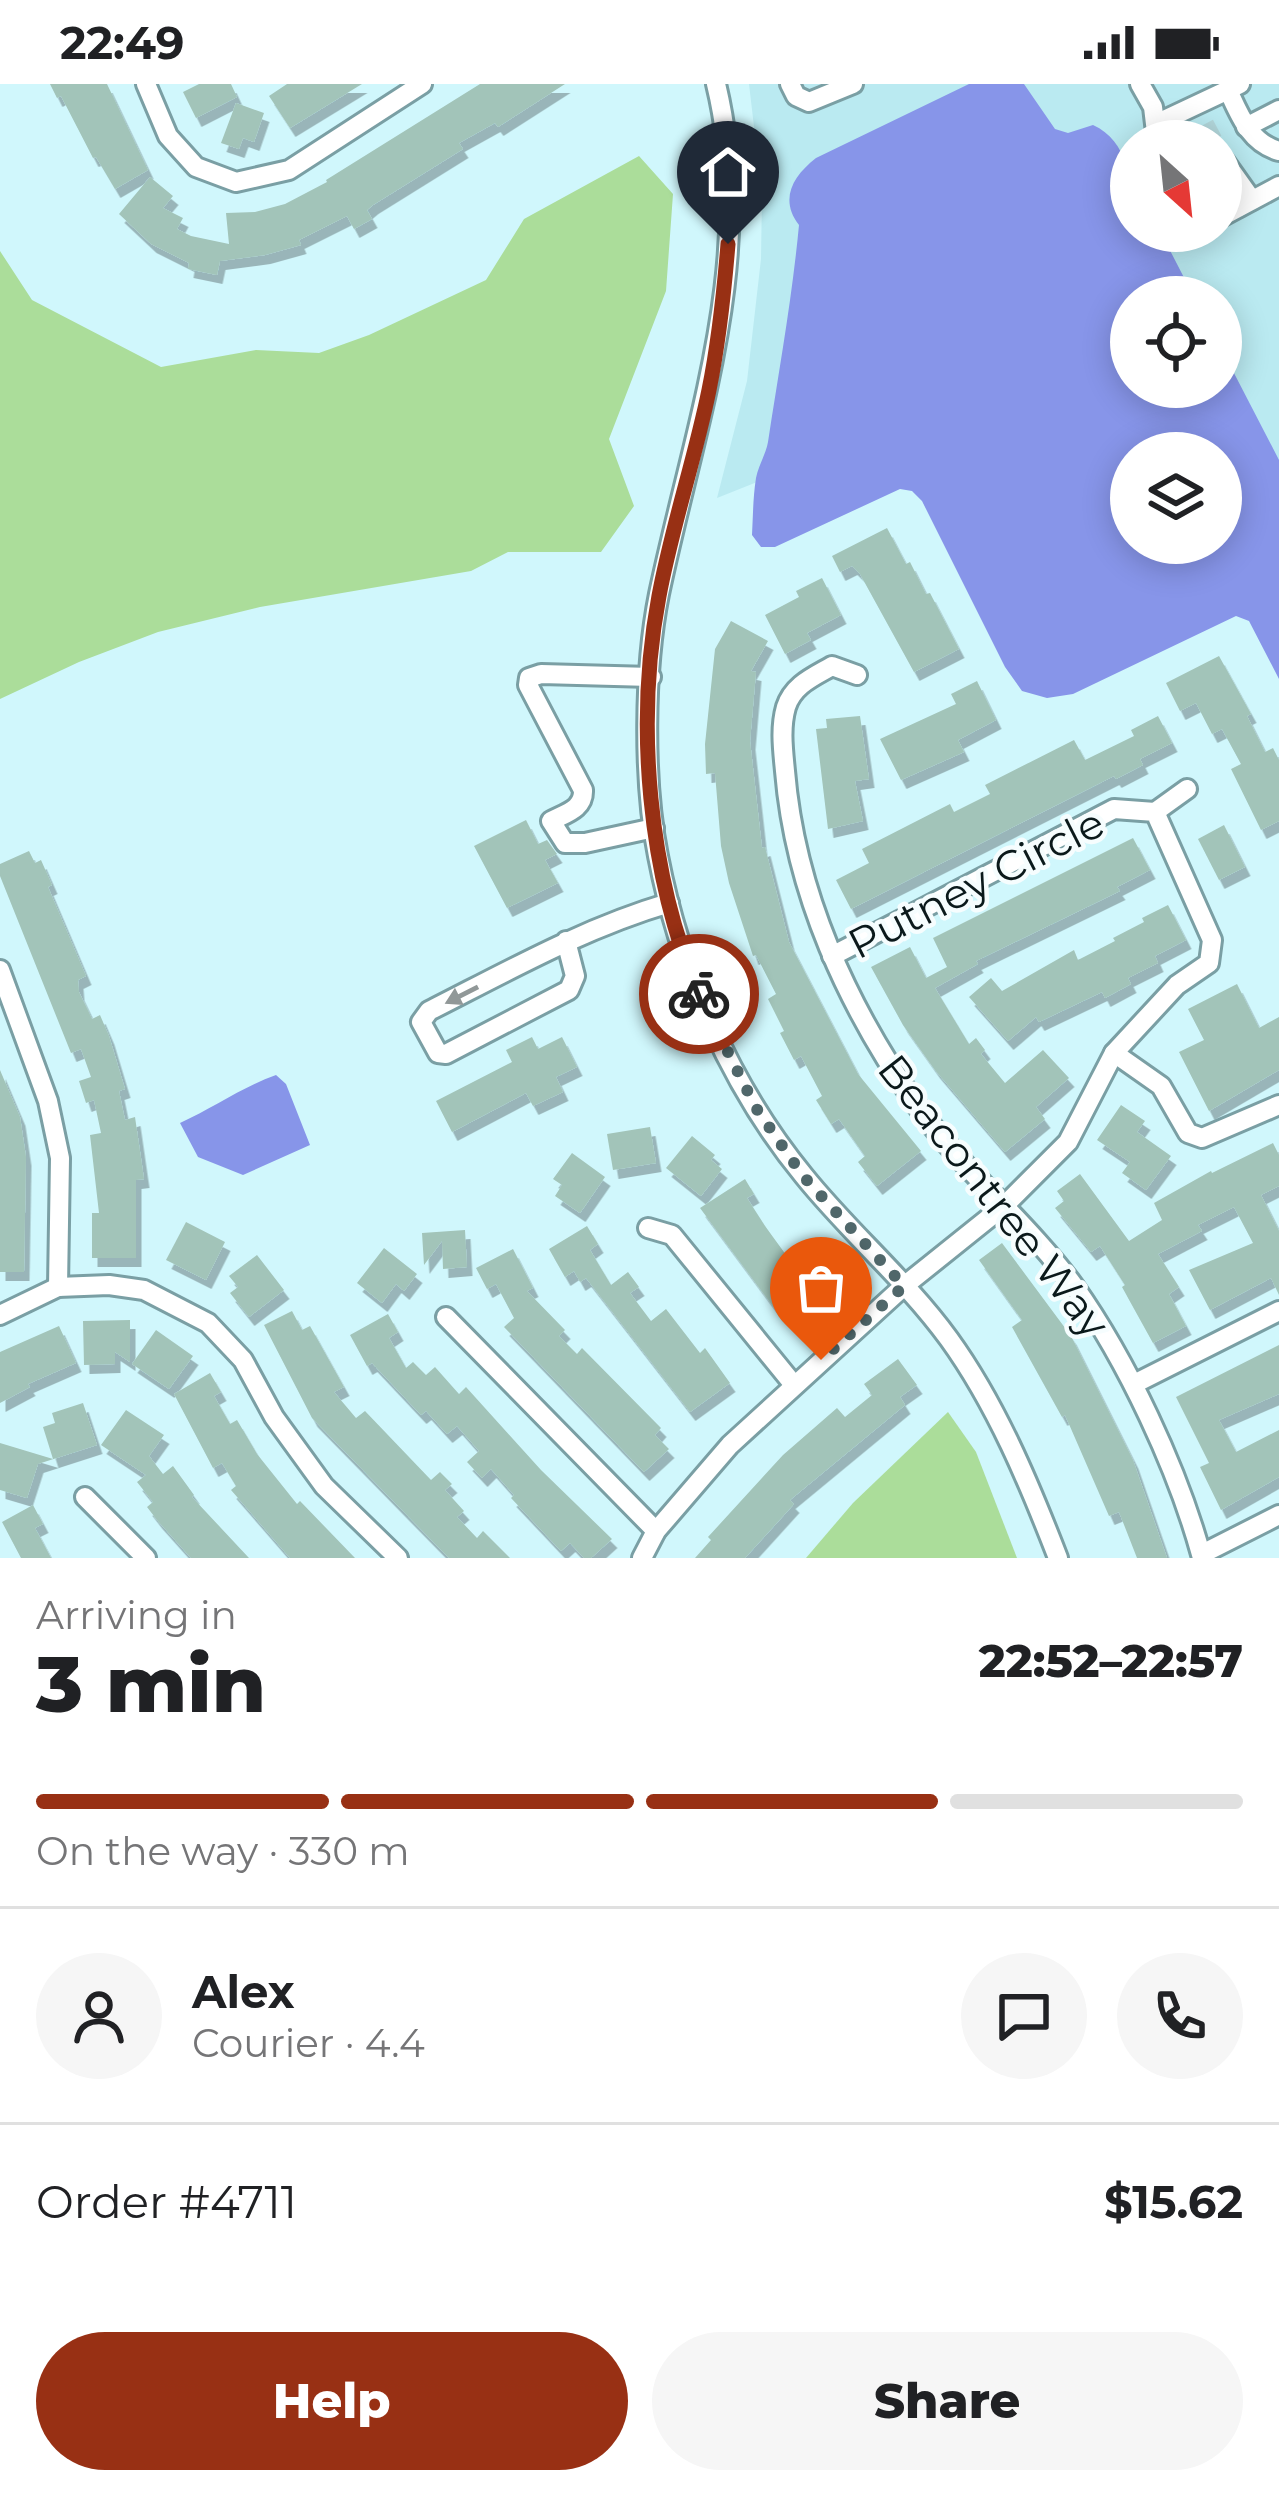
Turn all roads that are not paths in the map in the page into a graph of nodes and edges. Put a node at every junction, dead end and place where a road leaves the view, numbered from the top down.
1 (146, 84) edge
2 (422, 84) edge
3 (716, 84) edge
4 (790, 84) edge
5 (853, 84) edge
6 (1140, 84) edge
7 (1234, 87) edge
8 (1279, 110) edge
9 (1153, 120) edge
10 (1189, 120) edge
11 (1246, 128) junction
12 (1279, 151) edge
13 (1279, 186) edge
14 (1242, 206) edge
15 (857, 676) dead end
16 (651, 677) junction
17 (1187, 789) dead end
18 (1155, 812) junction
19 (654, 828) junction
20 (669, 903) junction
21 (566, 941) junction
22 (832, 956) junction
23 (0, 970) edge
24 (1114, 1053) junction
25 (1279, 1105) edge
26 (1005, 1205) junction
27 (649, 1228) dead end
28 (904, 1286) junction
29 (58, 1287) junction
30 (1279, 1311) edge
31 (0, 1315) edge
32 (446, 1317) dead end
33 (1134, 1384) junction
34 (794, 1385) junction
35 (85, 1497) dead end
36 (1279, 1515) edge
37 (656, 1531) junction
38 (1202, 1556) edge
39 (146, 1558) edge
40 (398, 1558) edge
41 (642, 1558) edge
42 (1058, 1558) edge

1 - 2 street
3 - 16 street
4 - 5 street
6 - 9 street
7 - 10 street
7 - 11 street
8 - 11 street
11 - 12 street
13 - 14 street
15 - 22 street, Beacontree Way
16 - 19 street
16 - 19 street
17 - 18 street
18 - 22 street, Putney Circle
18 - 24 street, Putney Circle
19 - 20 street
20 - 21 street
20 - 28 street
21 -> 21 street
22 - 26 street, Beacontree Way
23 - 29 street
24 - 25 street
24 - 26 street, Putney Circle
26 - 28 street, Putney Circle
26 - 33 street, Beacontree Way
27 - 34 street
28 - 34 street, Putney Circle
28 - 42 street
29 - 31 street
29 - 40 street
30 - 33 street
32 - 37 street
33 - 38 street, Beacontree Way
34 - 37 street, Putney Circle
35 - 39 street
36 - 38 street
37 - 41 street, Putney Circle

